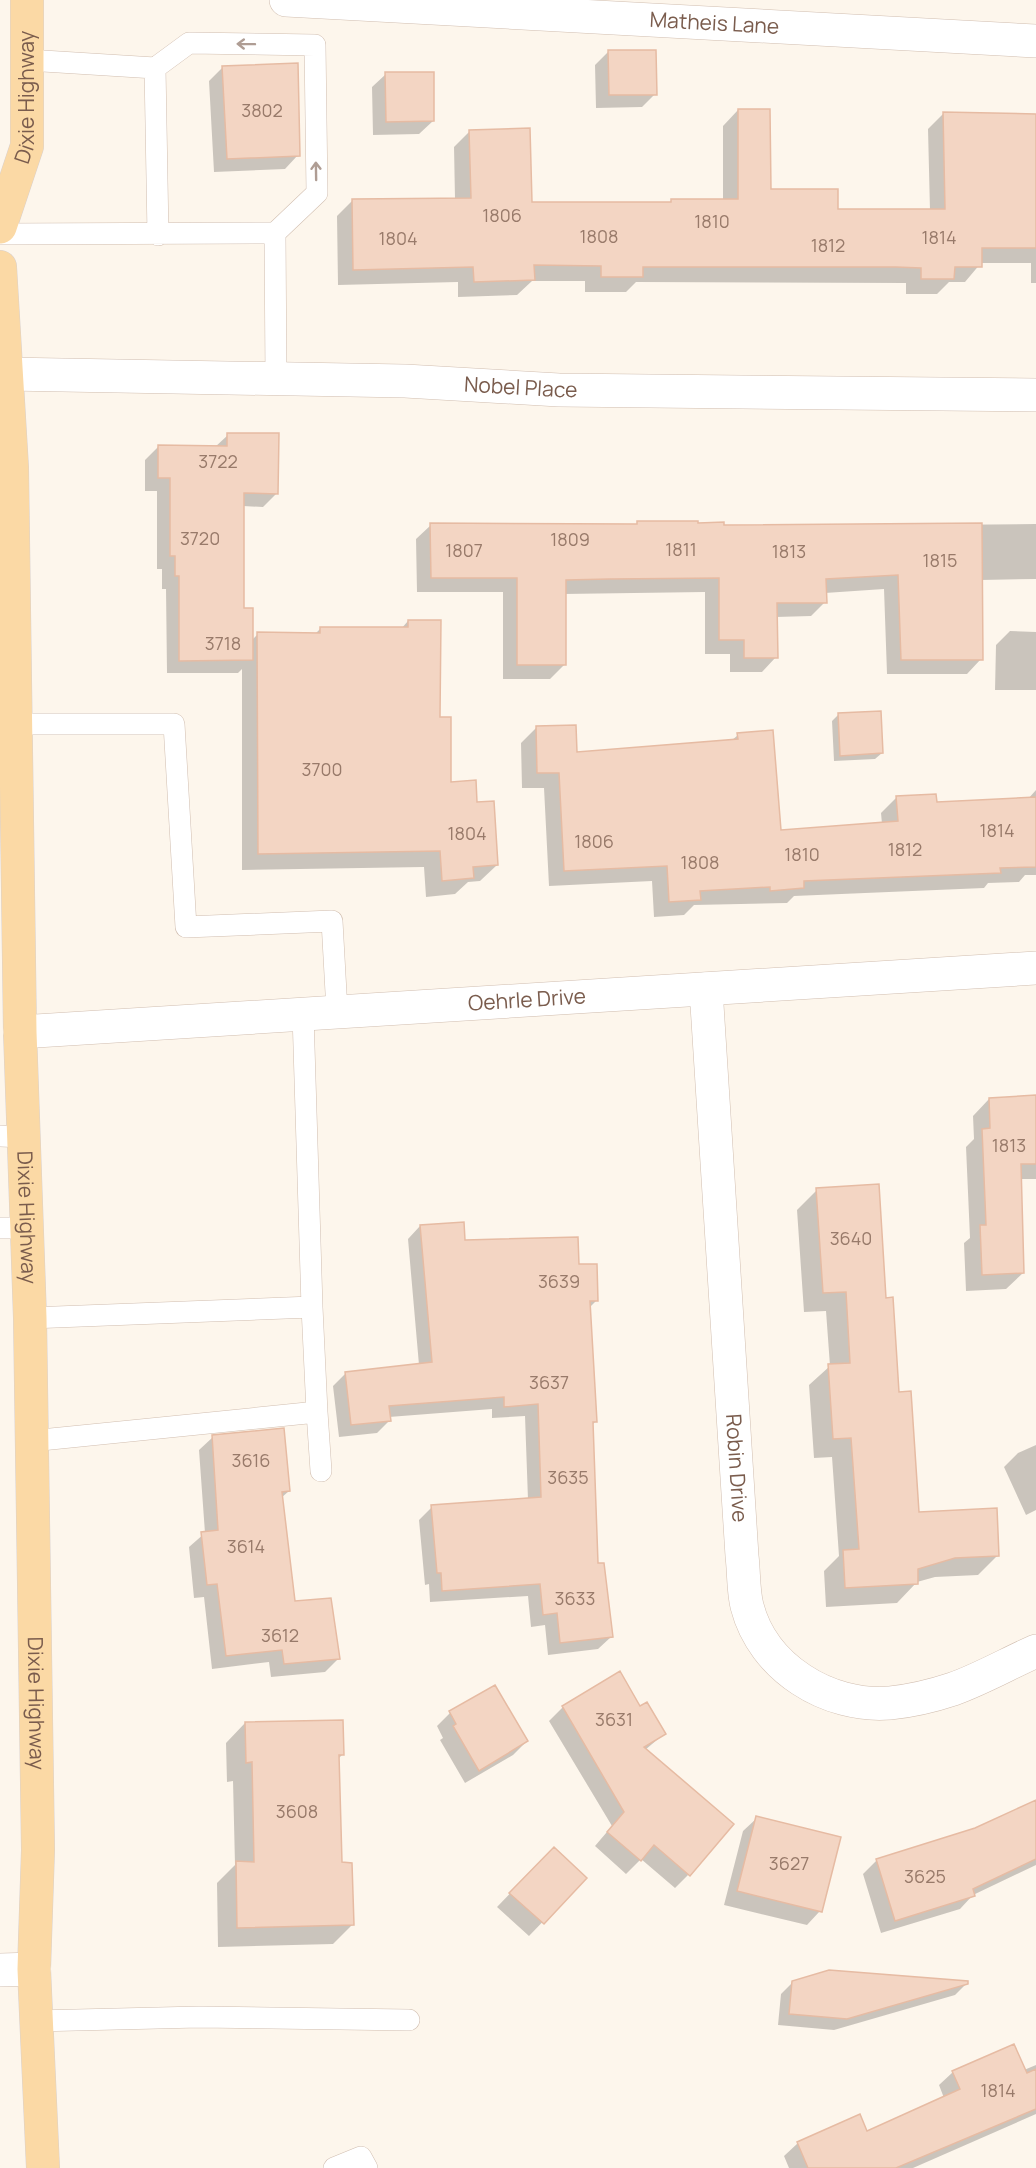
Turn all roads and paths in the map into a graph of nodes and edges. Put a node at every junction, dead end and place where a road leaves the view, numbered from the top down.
1 (27, 0) edge
2 (286, 0) edge
3 (467, 4) edge
4 (744, 12) edge
5 (1036, 41) edge
6 (27, 60) junction
7 (155, 68) junction
8 (0, 227) edge
9 (275, 233) junction
10 (0, 234) edge
11 (158, 235) junction
12 (0, 267) edge
13 (7, 374) junction
14 (276, 379) junction
15 (1036, 395) edge
16 (16, 724) junction
17 (1036, 968) edge
18 (706, 989) junction
19 (337, 1011) junction
20 (303, 1014) junction
21 (20, 1032) junction
22 (12, 1136) edge
23 (13, 1228) edge
24 (312, 1307) junction
25 (30, 1318) junction
26 (317, 1412) junction
27 (31, 1441) junction
28 (321, 1471) dead end
29 (1036, 1651) edge
30 (34, 1969) junction
31 (0, 1970) edge
32 (409, 2020) dead end
33 (35, 2021) junction
34 (43, 2168) edge
35 (334, 2168) edge
36 (367, 2168) edge

1 - 6 main road, Dixie Highway
2 - 3 street, Matheis Lane
3 - 4 street, Matheis Lane
4 - 5 street, Matheis Lane
6 - 7 lane
6 - 8 main road, Dixie Highway
9 -> 7 lane
7 - 11 lane
9 - 11 lane
9 - 14 lane
10 - 11 lane
12 - 13 main road, Dixie Highway
13 - 14 street, Nobel Place
13 - 16 main road, Dixie Highway
14 - 15 street, Nobel Place
16 - 19 lane
16 - 21 main road, Dixie Highway
17 - 18 street, Oehrle Drive
18 - 19 street, Oehrle Drive
18 - 29 street, Robin Drive
19 - 20 street, Oehrle Drive
20 - 21 street, Oehrle Drive
20 - 24 lane
21 - 22 main road, Dixie Highway
22 - 23 main road, Dixie Highway
23 - 25 main road, Dixie Highway
24 - 25 lane
24 - 26 lane
25 - 27 main road, Dixie Highway
26 - 27 lane
26 - 28 lane
27 - 30 main road, Dixie Highway
30 - 31 street
30 - 33 main road, Dixie Highway
32 - 33 lane
33 - 34 main road, Dixie Highway
35 - 36 lane

